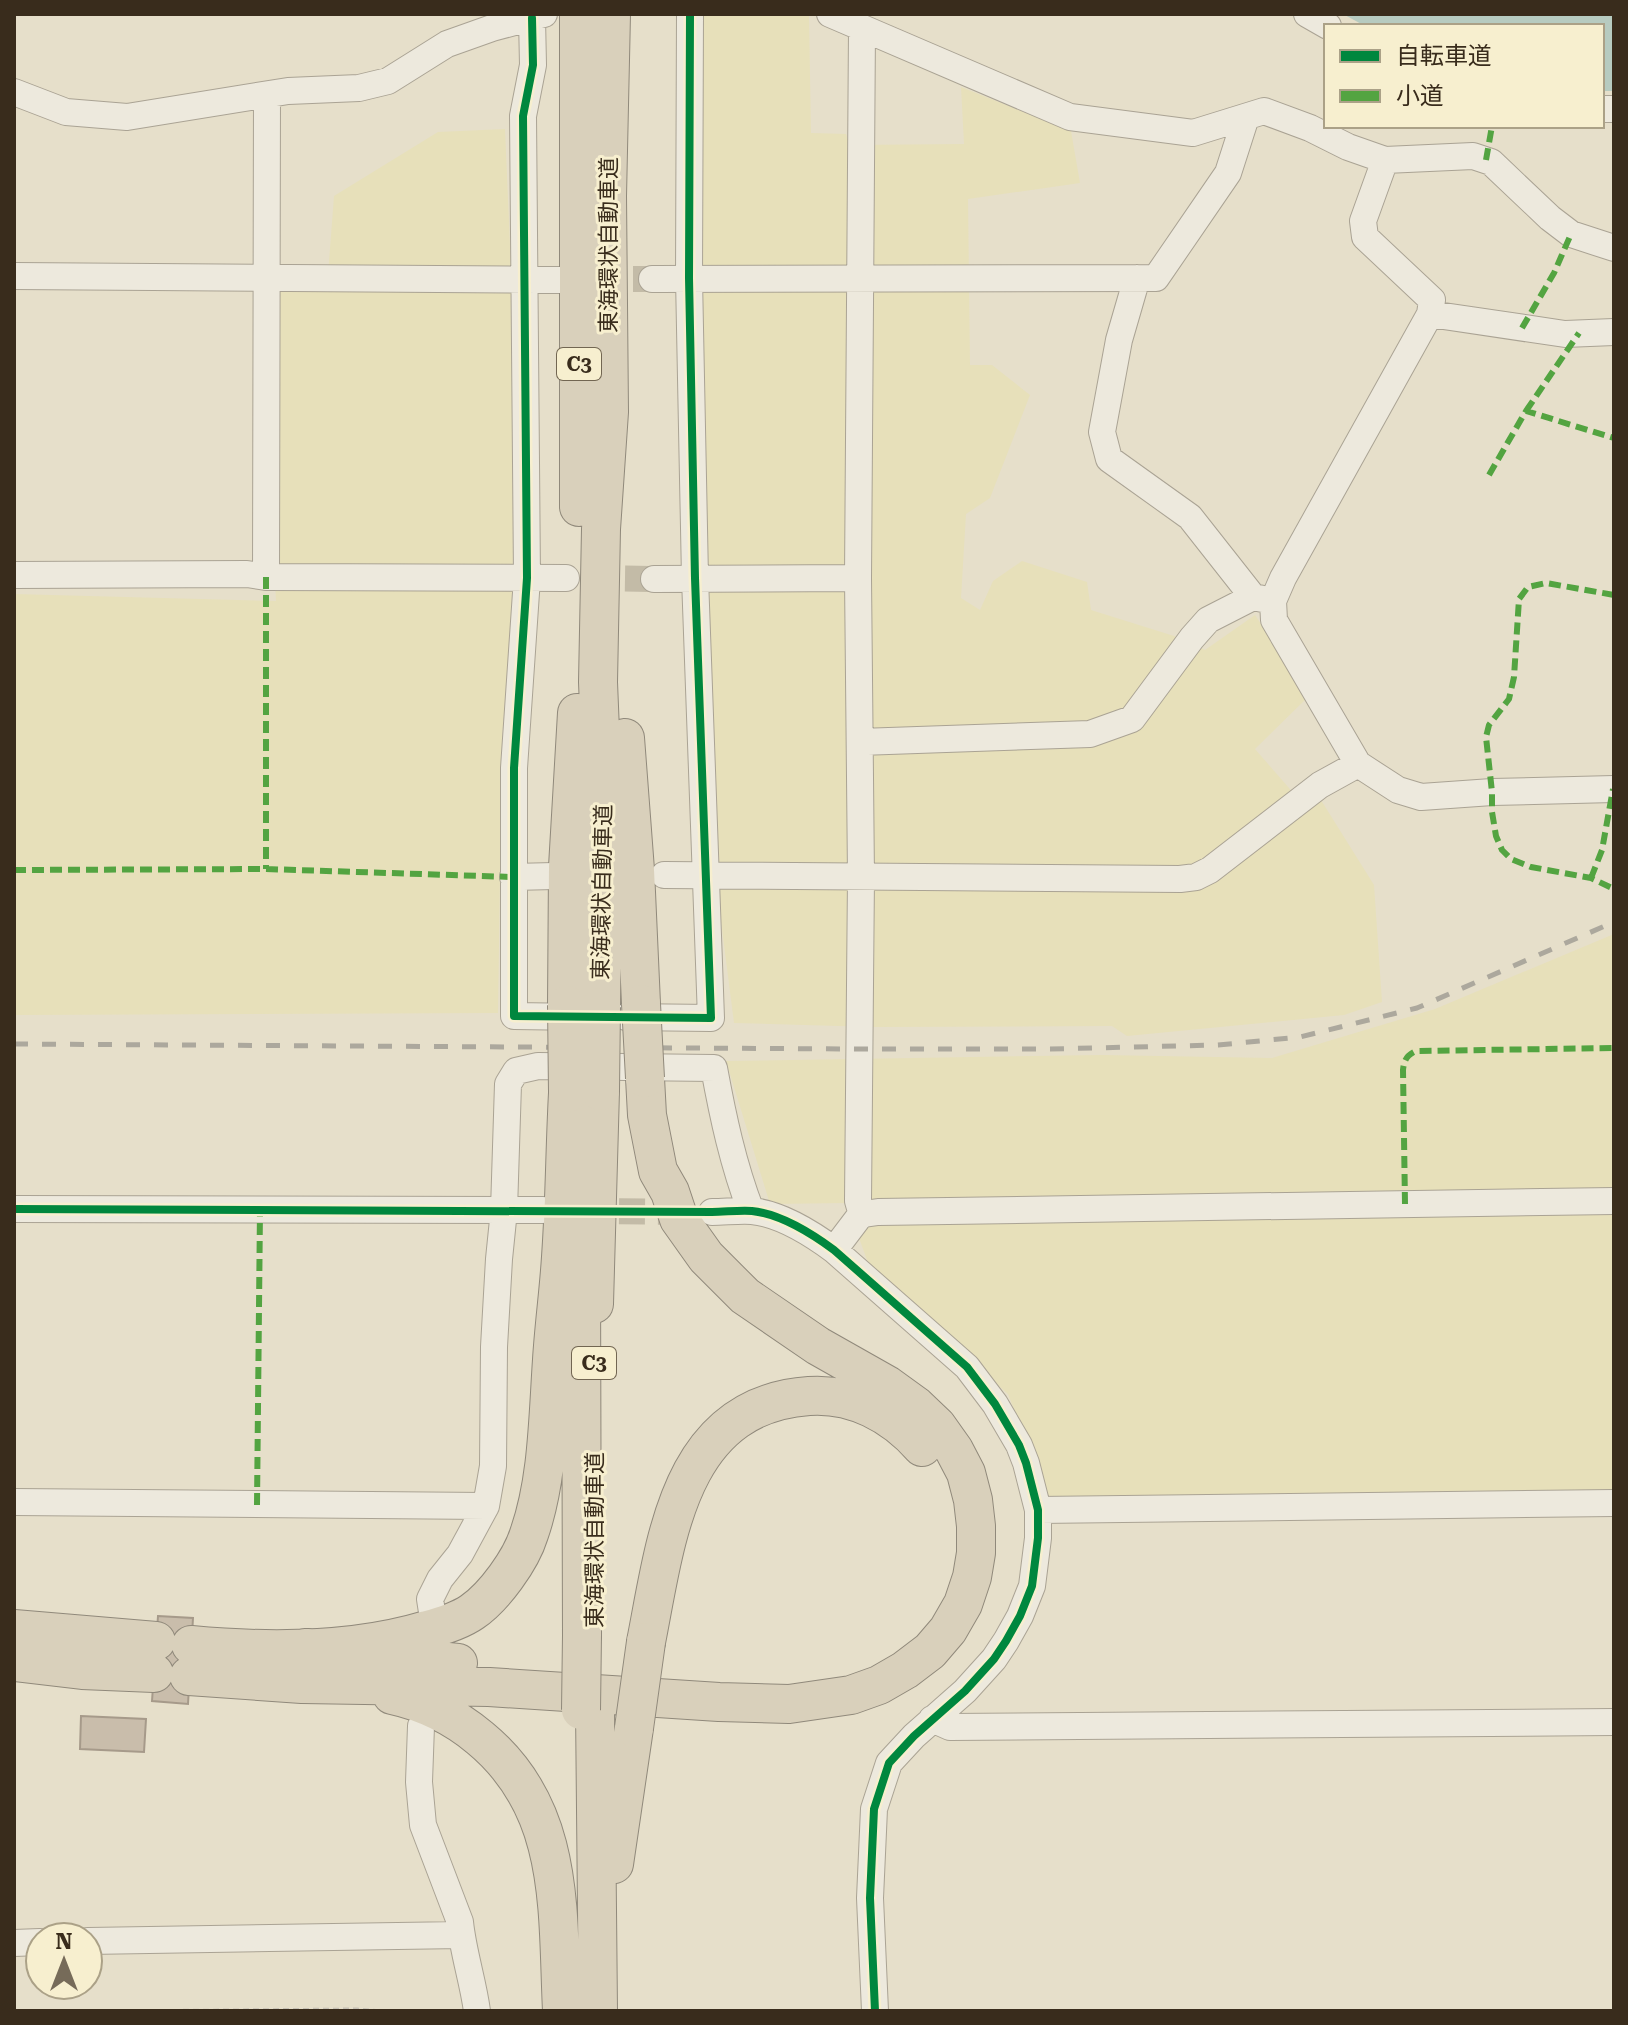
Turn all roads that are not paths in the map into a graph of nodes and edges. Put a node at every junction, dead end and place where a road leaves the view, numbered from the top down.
1 (579, 14) edge
2 (611, 14) edge
3 (690, 14) edge
4 (830, 14) edge
5 (1307, 14) edge
6 (538, 16) edge
7 (1324, 24) edge
8 (862, 29) junction
9 (14, 92) edge
10 (267, 95) junction
11 (1246, 117) junction
12 (1385, 160) junction
13 (1614, 248) edge
14 (14, 276) edge
15 (265, 276) junction
16 (689, 278) junction
17 (1137, 278) junction
18 (525, 279) junction
19 (652, 279) tunnel mouth
20 (861, 279) junction
21 (566, 280) tunnel mouth
22 (1430, 314) junction
23 (1614, 332) edge
24 (609, 412) junction
25 (14, 575) edge
26 (266, 577) junction
27 (527, 578) junction
28 (566, 578) tunnel mouth
29 (695, 578) junction
30 (858, 578) junction
31 (654, 579) tunnel mouth
32 (1263, 599) junction
33 (860, 742) junction
34 (1358, 764) junction
35 (1614, 789) edge
36 (664, 875) dead end
37 (706, 875) junction
38 (554, 876) dead end
39 (513, 877) junction
40 (861, 877) junction
41 (582, 1005) junction
42 (582, 1090) junction
43 (1614, 1201) edge
44 (14, 1209) edge
45 (504, 1210) junction
46 (543, 1210) dead end
47 (751, 1211) junction
48 (712, 1212) tunnel mouth
49 (862, 1215) junction
50 (834, 1250) junction
51 (14, 1502) edge
52 (1614, 1503) edge
53 (486, 1506) junction
54 (1038, 1510) junction
55 (432, 1612) dead end
56 (14, 1629) edge
57 (173, 1659) junction
58 (14, 1662) edge
59 (304, 1666) junction
60 (932, 1719) junction
61 (1614, 1722) edge
62 (421, 1726) dead end
63 (586, 1872) junction
64 (461, 1935) junction
65 (104, 1941) edge
66 (477, 2011) edge
67 (562, 2011) edge
68 (584, 2011) edge
69 (598, 2011) edge
70 (608, 2011) edge
71 (875, 2011) edge

1 - 41 highway, 東海環状自動車道 / C3
2 - 24 highway, 東海環状自動車道 / C3
3 - 16 street
4 - 8 street
5 - 7 street
6 - 10 street
6 - 18 street
8 - 11 street
8 - 20 street
9 - 10 street
10 - 15 street
11 - 12 street
11 - 17 street
12 - 13 street
12 - 22 street
14 - 15 street
15 - 18 street
15 - 26 street
16 - 19 street
16 - 20 street
16 - 29 street
17 - 20 street
17 - 32 street
18 - 21 street
18 - 27 street
20 - 30 street
22 - 23 street
22 - 32 street
24 - 41 highway, 東海環状自動車道 / C3
24 - 59 highway, bridge
25 - 26 street
26 - 27 street
27 - 28 street
27 - 39 street
29 - 30 street
29 - 31 street
29 - 37 street
30 - 33 street
32 - 33 street
32 - 34 street
33 - 40 street
34 - 35 street
34 - 40 street
36 - 37 street
37 - 39 street
37 - 40 street
38 - 39 street
40 - 49 street
41 - 42 highway, 東海環状自動車道 / C3
42 - 59 highway
42 - 63 highway, 東海環状自動車道 / C3, bridge
43 - 49 street
44 - 45 street
45 - 46 street
45 - 47 street
45 - 53 street
47 - 48 street
47 - 50 street
49 - 50 street
50 - 54 street
51 - 53 street
52 - 54 street
53 - 55 street
54 - 60 street
56 - 57 highway
57 - 58 highway
57 - 59 highway
59 - 63 highway
59 - 63 highway, bridge
60 - 61 street
60 - 71 street
62 - 64 street
63 - 67 highway
63 - 68 highway, 東海環状自動車道 / C3
63 - 69 highway, 東海環状自動車道 / C3
63 - 70 highway
64 - 65 street
64 - 66 street

